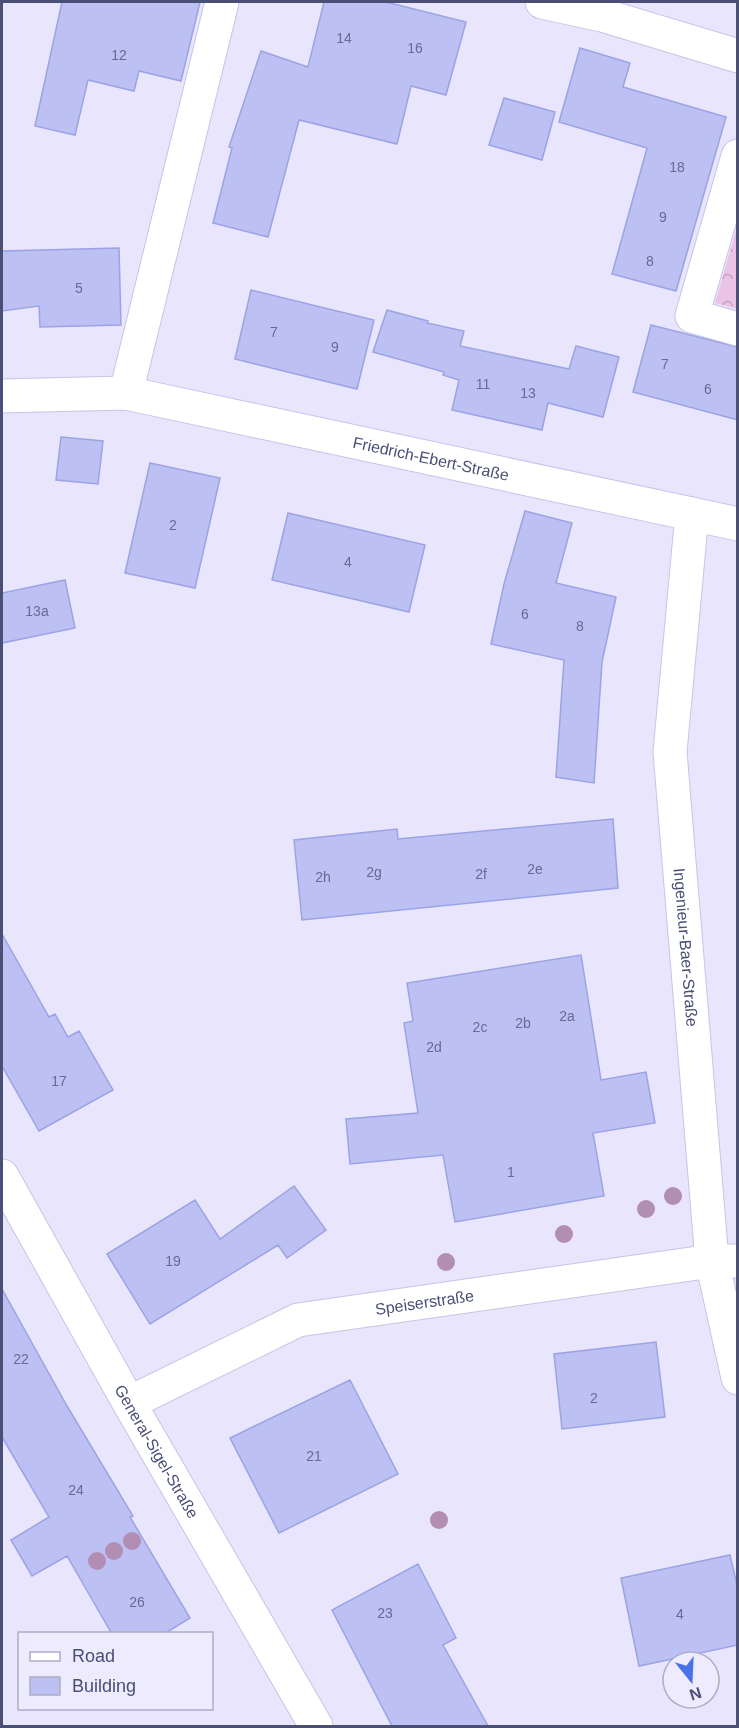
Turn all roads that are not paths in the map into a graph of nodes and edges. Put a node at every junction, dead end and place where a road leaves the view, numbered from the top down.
1 (222, 2) edge
2 (542, 2) edge
3 (738, 56) edge
4 (738, 156) edge
5 (738, 329) edge
6 (126, 393) junction
7 (2, 396) edge
8 (692, 514) junction
9 (738, 524) edge
10 (2, 1176) edge
11 (725, 1261) edge
12 (738, 1378) edge
13 (129, 1403) junction
14 (316, 1726) edge

1 - 6 street
2 - 3 street
4 - 5 street
6 - 7 street, Friedrich-Ebert-Straße
6 - 8 street, Friedrich-Ebert-Straße
8 - 9 street, Friedrich-Ebert-Straße
8 - 11 street, Ingenieur-Baer-Straße
10 - 13 street, General-Sigel-Straße
11 - 12 street, Ingenieur-Baer-Straße
11 - 13 street, Speiserstraße
13 - 14 street, General-Sigel-Straße

